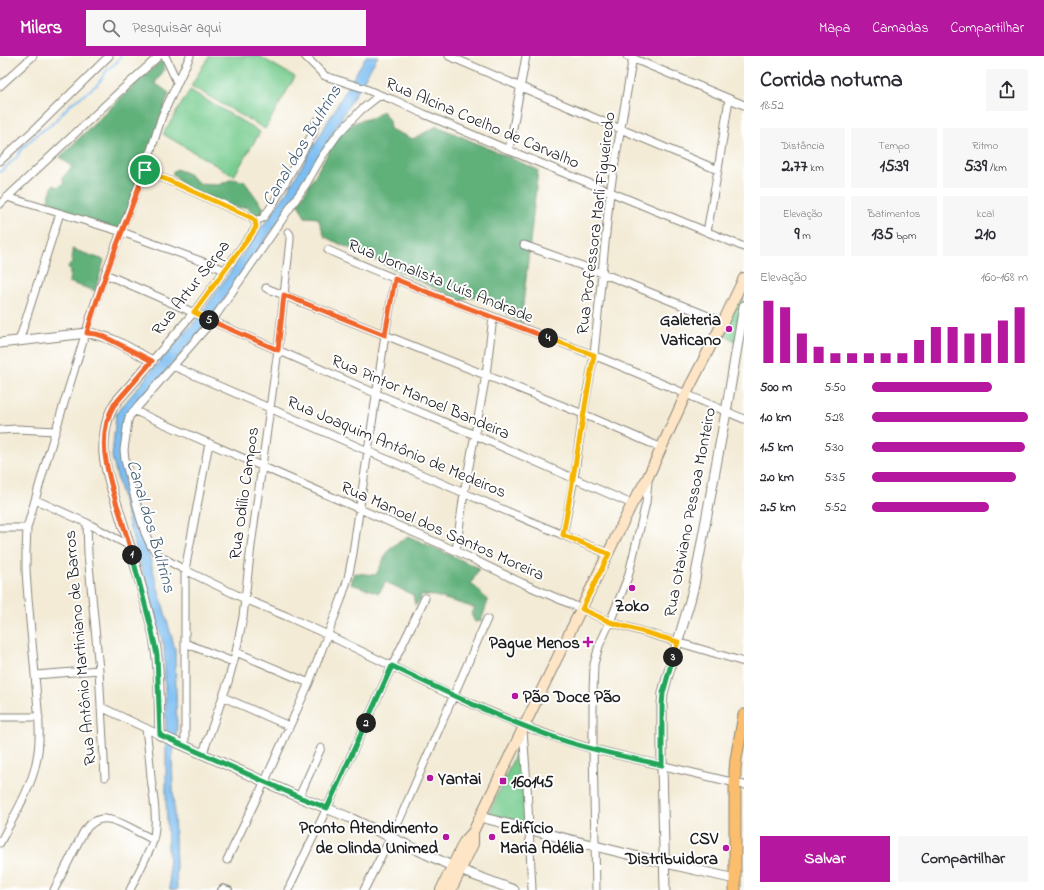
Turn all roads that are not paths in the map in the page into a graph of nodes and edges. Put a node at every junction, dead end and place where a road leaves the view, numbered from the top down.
1 (33, 56) edge
2 (110, 56) edge
3 (159, 56) edge
4 (165, 56) edge
5 (190, 56) edge
6 (305, 56) edge
7 (449, 56) edge
8 (526, 56) edge
9 (630, 57) edge
10 (177, 82) junction
11 (0, 86) edge
12 (521, 87) junction
13 (380, 95) junction
14 (729, 99) junction
15 (744, 105) edge
16 (316, 121) dead end
17 (620, 129) junction
18 (508, 150) junction
19 (0, 161) edge
20 (145, 170) junction
21 (718, 170) junction
22 (610, 192) junction
23 (7, 197) junction
24 (0, 204) edge
25 (60, 213) junction
26 (255, 221) junction
27 (122, 232) junction
28 (288, 232) dead end
29 (707, 232) junction
30 (524, 245) dead end
31 (744, 247) edge
32 (328, 250) dead end
33 (225, 270) junction
34 (602, 273) junction
35 (105, 274) junction
36 (744, 278) edge
37 (395, 279) junction
38 (266, 288) dead end
39 (284, 295) junction
40 (744, 306) edge
41 (196, 313) junction
42 (493, 317) junction
43 (211, 321) junction
44 (723, 322) junction
45 (87, 333) junction
46 (385, 335) junction
47 (19, 341) junction
48 (0, 343) edge
49 (278, 350) junction
50 (594, 355) junction
51 (152, 361) junction
52 (173, 366) junction
53 (486, 376) junction
54 (377, 394) junction
55 (686, 394) junction
56 (270, 409) junction
57 (134, 411) junction
58 (726, 412) junction
59 (583, 414) junction
60 (744, 419) edge
61 (0, 430) edge
62 (56, 430) junction
63 (475, 435) junction
64 (209, 443) junction
65 (662, 448) junction
66 (368, 450) junction
67 (262, 467) junction
68 (648, 477) junction
69 (574, 478) junction
70 (464, 492) junction
71 (36, 500) junction
72 (632, 504) junction
73 (360, 509) junction
74 (86, 523) junction
75 (0, 528) edge
76 (28, 528) junction
77 (563, 535) junction
78 (130, 546) junction
79 (456, 551) junction
80 (609, 554) junction
81 (185, 570) junction
82 (425, 598) dead end
83 (245, 599) junction
84 (582, 609) junction
85 (487, 619) dead end
86 (610, 622) junction
87 (328, 635) junction
88 (678, 642) junction
89 (185, 643) junction
90 (236, 652) junction
91 (233, 662) junction
92 (744, 662) edge
93 (392, 666) junction
94 (99, 670) junction
95 (35, 675) junction
96 (310, 683) junction
97 (453, 696) junction
98 (223, 697) junction
99 (101, 707) junction
100 (744, 715) edge
101 (0, 717) edge
102 (38, 717) junction
103 (289, 726) junction
104 (524, 727) junction
105 (146, 728) junction
106 (161, 735) junction
107 (182, 744) junction
108 (321, 748) dead end
109 (592, 749) junction
110 (203, 754) junction
111 (662, 765) junction
112 (105, 777) dead end
113 (265, 781) junction
114 (739, 784) edge
115 (299, 797) junction
116 (327, 808) junction
117 (480, 818) junction
118 (529, 829) junction
119 (391, 837) junction
120 (154, 840) junction
121 (0, 843) edge
122 (596, 847) junction
123 (226, 860) dead end
124 (664, 863) junction
125 (456, 868) junction
126 (738, 883) edge
127 (54, 890) edge
128 (130, 890) edge
129 (221, 890) edge
130 (230, 890) edge
131 (288, 890) edge
132 (364, 890) edge
133 (441, 890) edge
134 (451, 890) edge
135 (514, 890) edge
136 (532, 890) edge
137 (596, 890) edge
138 (665, 890) edge

1 - 11 street
2 - 19 street
3 - 23 street
4 - 10 street
5 - 10 street
6 - 13 street, Rua Alcina Coelho de Carvalho
7 - 12 street
8 - 12 street
9 - 14 street
9 - 17 street, Rua Professora Marli Figueiredo
10 - 20 street
12 - 17 street
12 - 18 street
13 - 18 street, Rua Alcina Coelho de Carvalho
13 - 43 street
14 - 15 street
14 - 21 street
16 - 26 street
17 - 21 street
17 - 22 street, Rua Professora Marli Figueiredo
18 - 22 street, Rua Alcina Coelho de Carvalho
20 - 26 street
20 - 27 street
21 - 29 street
22 - 29 street, Rua Alcina Coelho de Carvalho
22 - 34 street, Rua Professora Marli Figueiredo
23 - 24 street
23 - 25 street
25 - 27 street
25 - 47 street
26 - 33 street, Rua Artur Serpa
27 - 33 street
27 - 35 street
28 - 39 street, Rua Odílio Campos
29 - 31 street, Rua Alcina Coelho de Carvalho
30 - 34 street
32 - 37 street, Rua Jornalista Luís Andrade
33 - 41 street, Rua Artur Serpa
34 - 44 street
34 - 50 street, Rua Professora Marli Figueiredo
35 - 41 street, Rua Pintor Manoel Bandeira
35 - 45 street
36 - 44 main road
37 - 42 street, Rua Jornalista Luís Andrade
37 - 46 street
38 - 39 street
39 - 46 street
39 - 49 street, Rua Odílio Campos
40 - 58 street, Rua Otaviano Pessoa Monteiro
41 - 43 street, Rua Pintor Manoel Bandeira
41 - 51 street, Rua Artur Serpa
42 - 50 street, Rua Jornalista Luís Andrade
42 - 53 street
43 - 49 street, Rua Pintor Manoel Bandeira
43 - 52 street
44 - 55 main road
45 - 47 street
45 - 51 street
45 - 62 street
46 - 53 street
46 - 54 street
47 - 48 street
49 - 54 street, Rua Pintor Manoel Bandeira
49 - 56 street, Rua Odílio Campos
50 - 55 street, Rua Jornalista Luís Andrade
50 - 59 street, Rua Professora Marli Figueiredo
51 - 78 street, Rua Artur Serpa
52 - 56 street, Rua Joaquim Antônio de Medeiros
52 - 57 street
53 - 59 street
53 - 63 street
54 - 63 street, Rua Pintor Manoel Bandeira
54 - 66 street
55 - 58 street, Rua Jornalista Luís Andrade
55 - 65 main road
56 - 66 street, Rua Joaquim Antônio de Medeiros
56 - 67 street, Rua Odílio Campos
57 - 64 street, Rua Manoel dos Santos Moreira
57 - 81 street
58 - 60 street, Rua Jornalista Luís Andrade
58 - 88 street, Rua Otaviano Pessoa Monteiro
59 - 65 street
59 - 69 street, Rua Professora Marli Figueiredo
61 - 62 street
62 - 71 street
63 - 69 street, Rua Pintor Manoel Bandeira
63 - 70 street
64 - 67 street, Rua Manoel dos Santos Moreira
64 - 81 street
65 - 68 main road
66 - 70 street, Rua Joaquim Antônio de Medeiros
66 - 73 street
67 - 73 street, Rua Manoel dos Santos Moreira
67 - 83 street, Rua Odílio Campos
68 - 72 main road
68 - 86 street
69 - 72 street, Rua Pintor Manoel Bandeira
69 - 77 street, Rua Professora Marli Figueiredo
70 - 77 street, Rua Joaquim Antônio de Medeiros
70 - 79 street
71 - 74 street, Rua Antônio Martiniano de Barros
71 - 76 street
72 - 80 main road
73 - 79 street, Rua Manoel dos Santos Moreira
73 - 87 street
74 - 78 street
74 - 94 street, Rua Antônio Martiniano de Barros
75 - 76 street
76 - 95 street
77 - 80 street, Rua Joaquim Antônio de Medeiros
78 - 106 street, Rua Artur Serpa
79 - 84 street, Rua Manoel dos Santos Moreira
80 - 84 main road
81 - 83 street
81 - 89 street
82 - 93 street
83 - 87 street
83 - 90 street, Rua Odílio Campos
84 - 86 street, Rua Manoel dos Santos Moreira
84 - 104 main road
85 - 97 street
86 - 88 street, Rua Manoel dos Santos Moreira
86 - 109 street
87 - 93 street
87 - 96 street
88 - 92 street, Rua Manoel dos Santos Moreira
88 - 111 street, Rua Otaviano Pessoa Monteiro
89 - 91 street
89 - 107 street
90 - 91 street, Rua Odílio Campos
90 - 96 street
91 - 98 street, Rua Odílio Campos
93 - 97 street
93 - 116 street
94 - 95 street
94 - 99 street, Rua Antônio Martiniano de Barros
95 - 102 street
96 - 103 street
97 - 104 street
97 - 119 street
98 - 103 street
98 - 110 street, Rua Odílio Campos
99 - 105 street
99 - 112 street, Rua Antônio Martiniano de Barros
100 - 114 main road
101 - 102 street
102 - 121 street
103 - 113 street
104 - 109 street
104 - 117 main road
104 - 118 street
105 - 106 street
105 - 120 street
106 - 107 street
107 - 110 street
108 - 115 street
109 - 111 street
109 - 122 street
110 - 113 street
111 - 114 street
111 - 124 street, Rua Otaviano Pessoa Monteiro
113 - 115 street
113 - 123 street
114 - 126 main road
115 - 116 street
116 - 119 street
116 - 131 street
117 - 118 street
117 - 125 main road
118 - 122 street
118 - 136 street
119 - 125 street
119 - 132 street
120 - 127 street
120 - 128 street
122 - 124 street
122 - 137 street
124 - 126 street
124 - 138 street, Rua Otaviano Pessoa Monteiro
125 - 133 main road
125 - 134 main road
125 - 135 street
129 - 130 street

